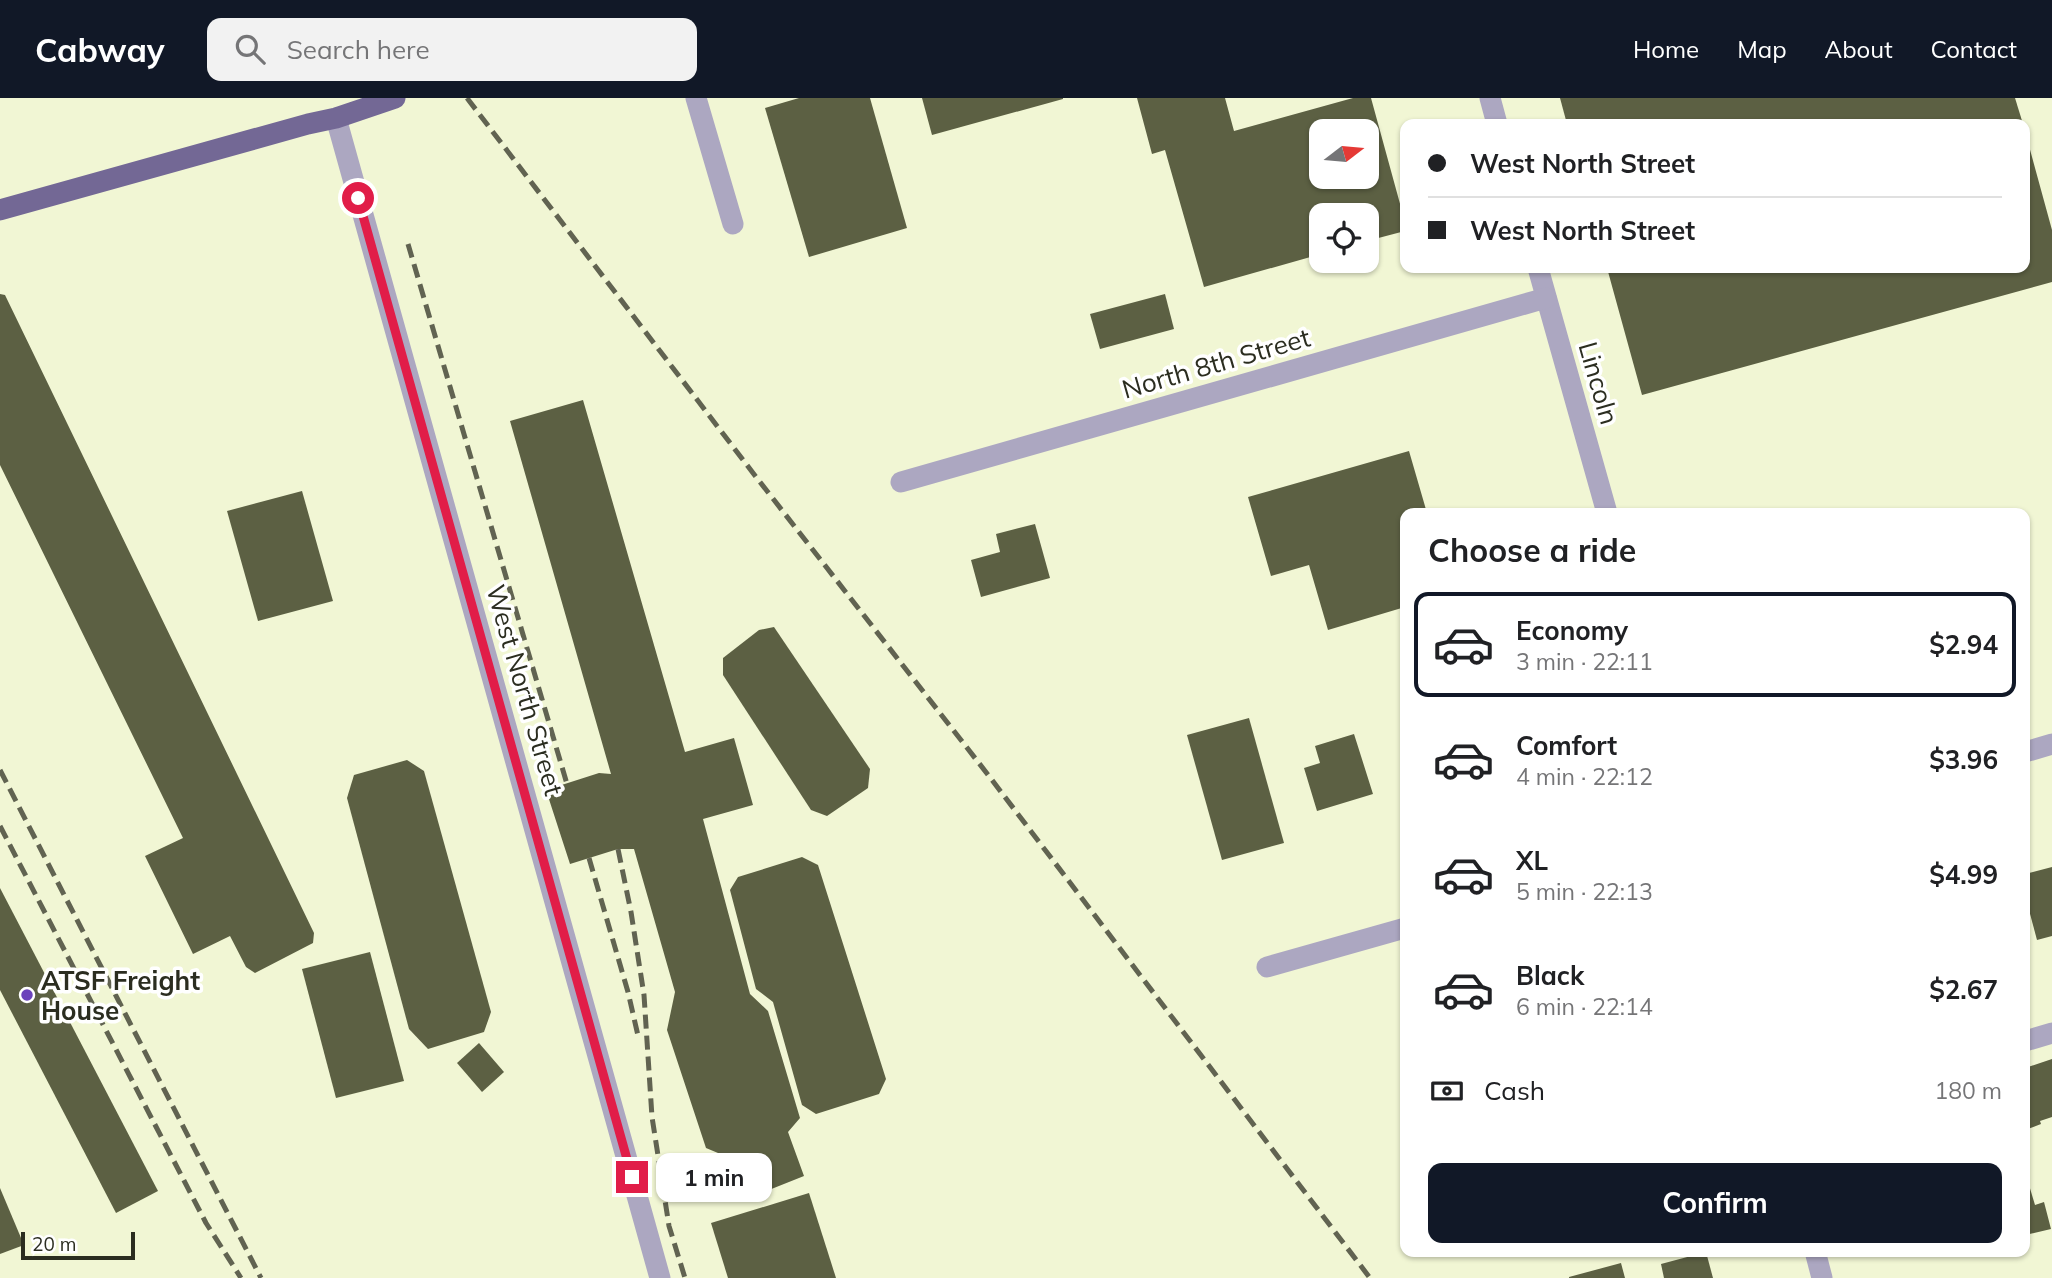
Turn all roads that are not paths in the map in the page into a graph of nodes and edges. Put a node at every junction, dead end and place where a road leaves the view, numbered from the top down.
1 (395, 98) edge
2 (696, 98) edge
3 (1490, 98) edge
4 (336, 118) junction
5 (1496, 119) edge
6 (0, 210) edge
7 (733, 224) dead end
8 (1539, 273) edge
9 (1546, 298) junction
10 (901, 482) dead end
11 (1606, 508) edge
12 (2052, 744) edge
13 (2030, 751) edge
14 (1400, 929) edge
15 (1267, 967) dead end
16 (2052, 1033) edge
17 (2030, 1040) edge
18 (1817, 1257) edge
19 (660, 1278) edge
20 (1822, 1278) edge

1 - 4 main road
2 - 7 street
3 - 5 street
4 - 6 main road
4 - 19 street, West North Street
8 - 9 street, Lincoln
9 - 10 street, North 8th Street
9 - 11 street, Lincoln
12 - 13 street
14 - 15 street
16 - 17 street
18 - 20 street

